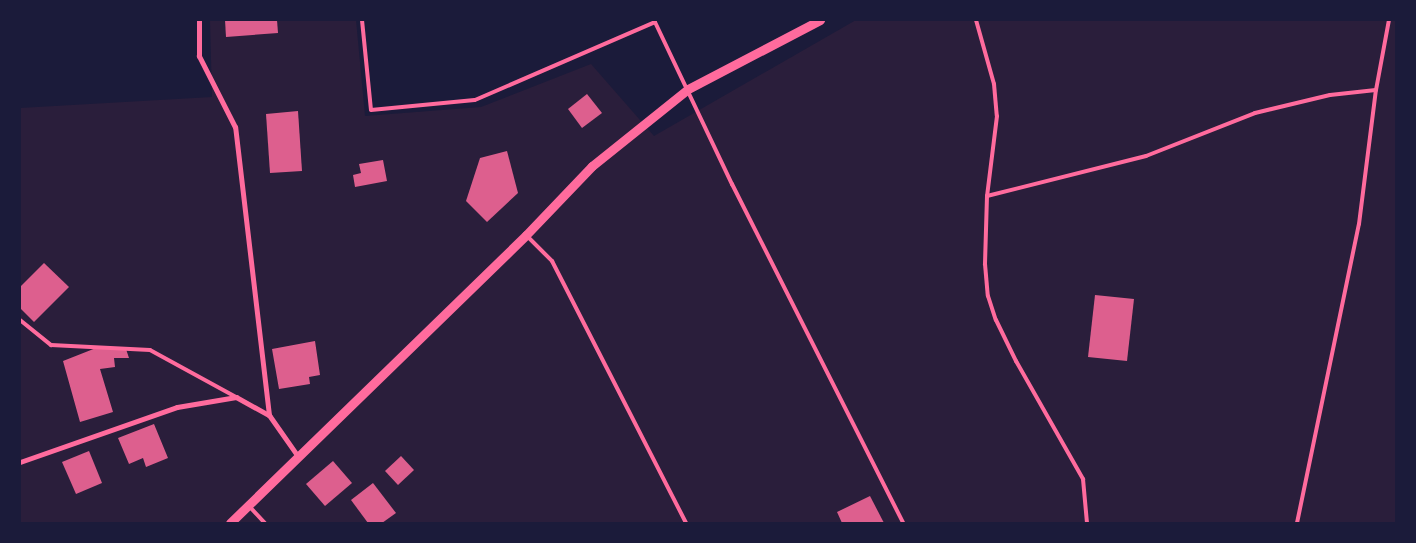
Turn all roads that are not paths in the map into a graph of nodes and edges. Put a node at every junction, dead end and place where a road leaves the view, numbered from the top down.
1 (199, 20) edge
2 (362, 20) edge
3 (820, 20) edge
4 (976, 20) edge
5 (1389, 20) edge
6 (654, 21) edge
7 (688, 89) junction
8 (1376, 90) junction
9 (987, 196) junction
10 (526, 235) junction
11 (20, 320) edge
12 (236, 396) junction
13 (269, 415) junction
14 (296, 455) junction
15 (20, 462) edge
16 (248, 504) junction
17 (230, 523) edge
18 (265, 523) edge
19 (686, 523) edge
20 (903, 523) edge
21 (1087, 523) edge
22 (1297, 523) edge

1 - 13 street
2 - 6 lane
3 - 7 street
4 - 9 lane
5 - 8 lane
6 - 7 lane
7 - 10 street
7 - 20 lane
8 - 9 lane
8 - 22 lane
9 - 21 lane
10 - 14 street
10 - 19 lane
11 - 12 lane
12 - 13 street
12 - 15 street
13 - 14 street
14 - 16 street
16 - 17 street
16 - 18 lane

